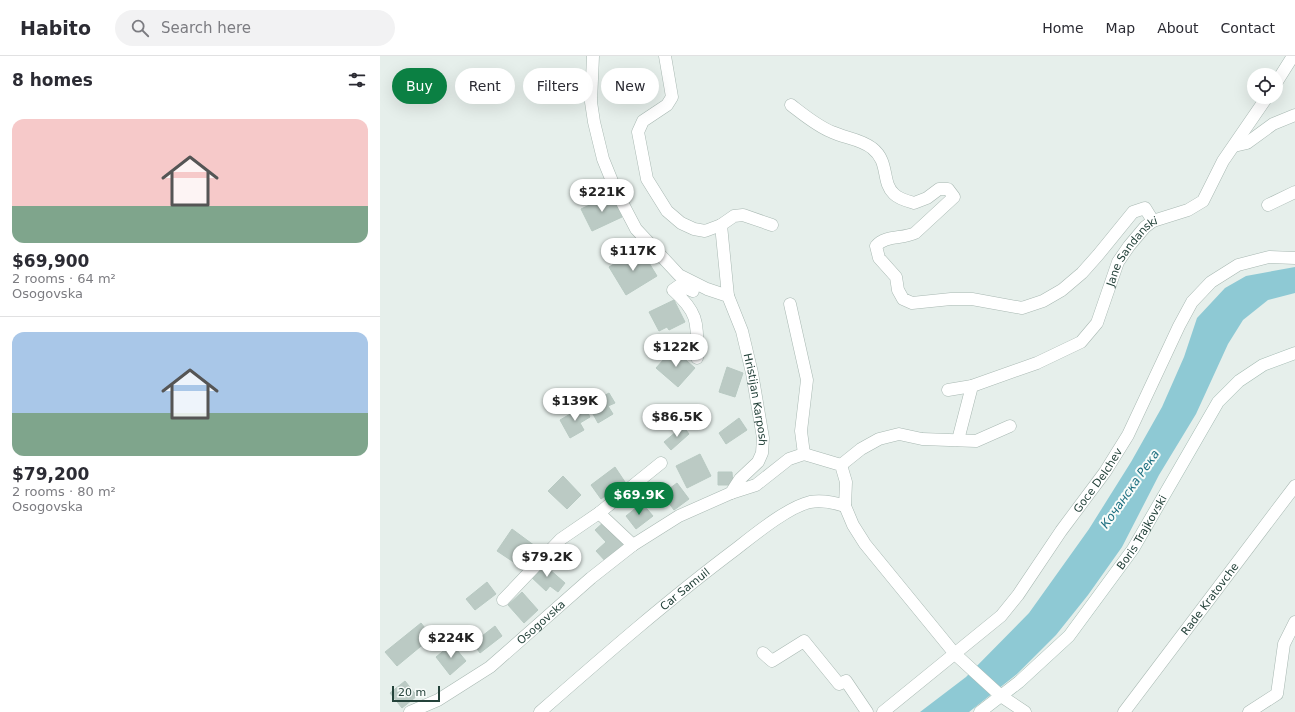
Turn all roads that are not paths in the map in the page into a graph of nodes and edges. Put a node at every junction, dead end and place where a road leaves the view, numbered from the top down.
1 (593, 56) edge
2 (665, 56) edge
3 (1293, 56) edge
4 (1283, 72) edge
5 (1262, 104) edge
6 (791, 105) dead end
7 (1295, 115) edge
8 (1234, 146) junction
9 (1295, 192) edge
10 (1268, 205) dead end
11 (1153, 221) junction
12 (721, 225) junction
13 (772, 225) dead end
14 (1295, 258) edge
15 (713, 291) junction
16 (728, 296) junction
17 (790, 304) dead end
18 (1295, 353) edge
19 (697, 358) dead end
20 (972, 386) junction
21 (948, 390) dead end
22 (1010, 426) dead end
23 (958, 440) junction
24 (804, 454) junction
25 (661, 463) dead end
26 (841, 465) junction
27 (1295, 486) edge
28 (731, 493) junction
29 (845, 506) junction
30 (599, 513) junction
31 (633, 545) junction
32 (503, 600) dead end
33 (1295, 622) edge
34 (763, 653) dead end
35 (955, 654) junction
36 (1001, 696) junction
37 (410, 712) edge
38 (540, 712) edge
39 (867, 712) edge
40 (883, 712) edge
41 (980, 712) edge
42 (1025, 712) edge
43 (1124, 712) edge
44 (1249, 712) edge

1 - 15 street
2 - 12 street
3 - 4 street
5 - 8 street, Jane Sandanski
6 - 11 street
7 - 8 street
8 - 11 street, Jane Sandanski
9 - 10 street
11 - 20 street, Jane Sandanski
12 - 13 street
12 - 16 street, Hristijan Karposh
14 - 35 street, Goce Delchev
15 - 16 street
15 - 19 street
16 - 28 street, Hristijan Karposh
17 - 24 street
18 - 36 street, Boris Trajkovski
20 - 21 street, Jane Sandanski
20 - 23 street
22 - 23 street
23 - 26 street
24 - 26 street
24 - 28 street
25 - 30 street
26 - 29 street
27 - 43 street, Rade Kratovche
28 - 31 street, Osogovska
29 - 35 street
29 - 38 street, Car Samuil
30 - 31 street
30 - 32 street
31 - 37 street, Osogovska
33 - 44 street
34 - 39 street
35 - 36 street
35 - 40 street, Goce Delchev
36 - 41 street, Boris Trajkovski
36 - 42 street

